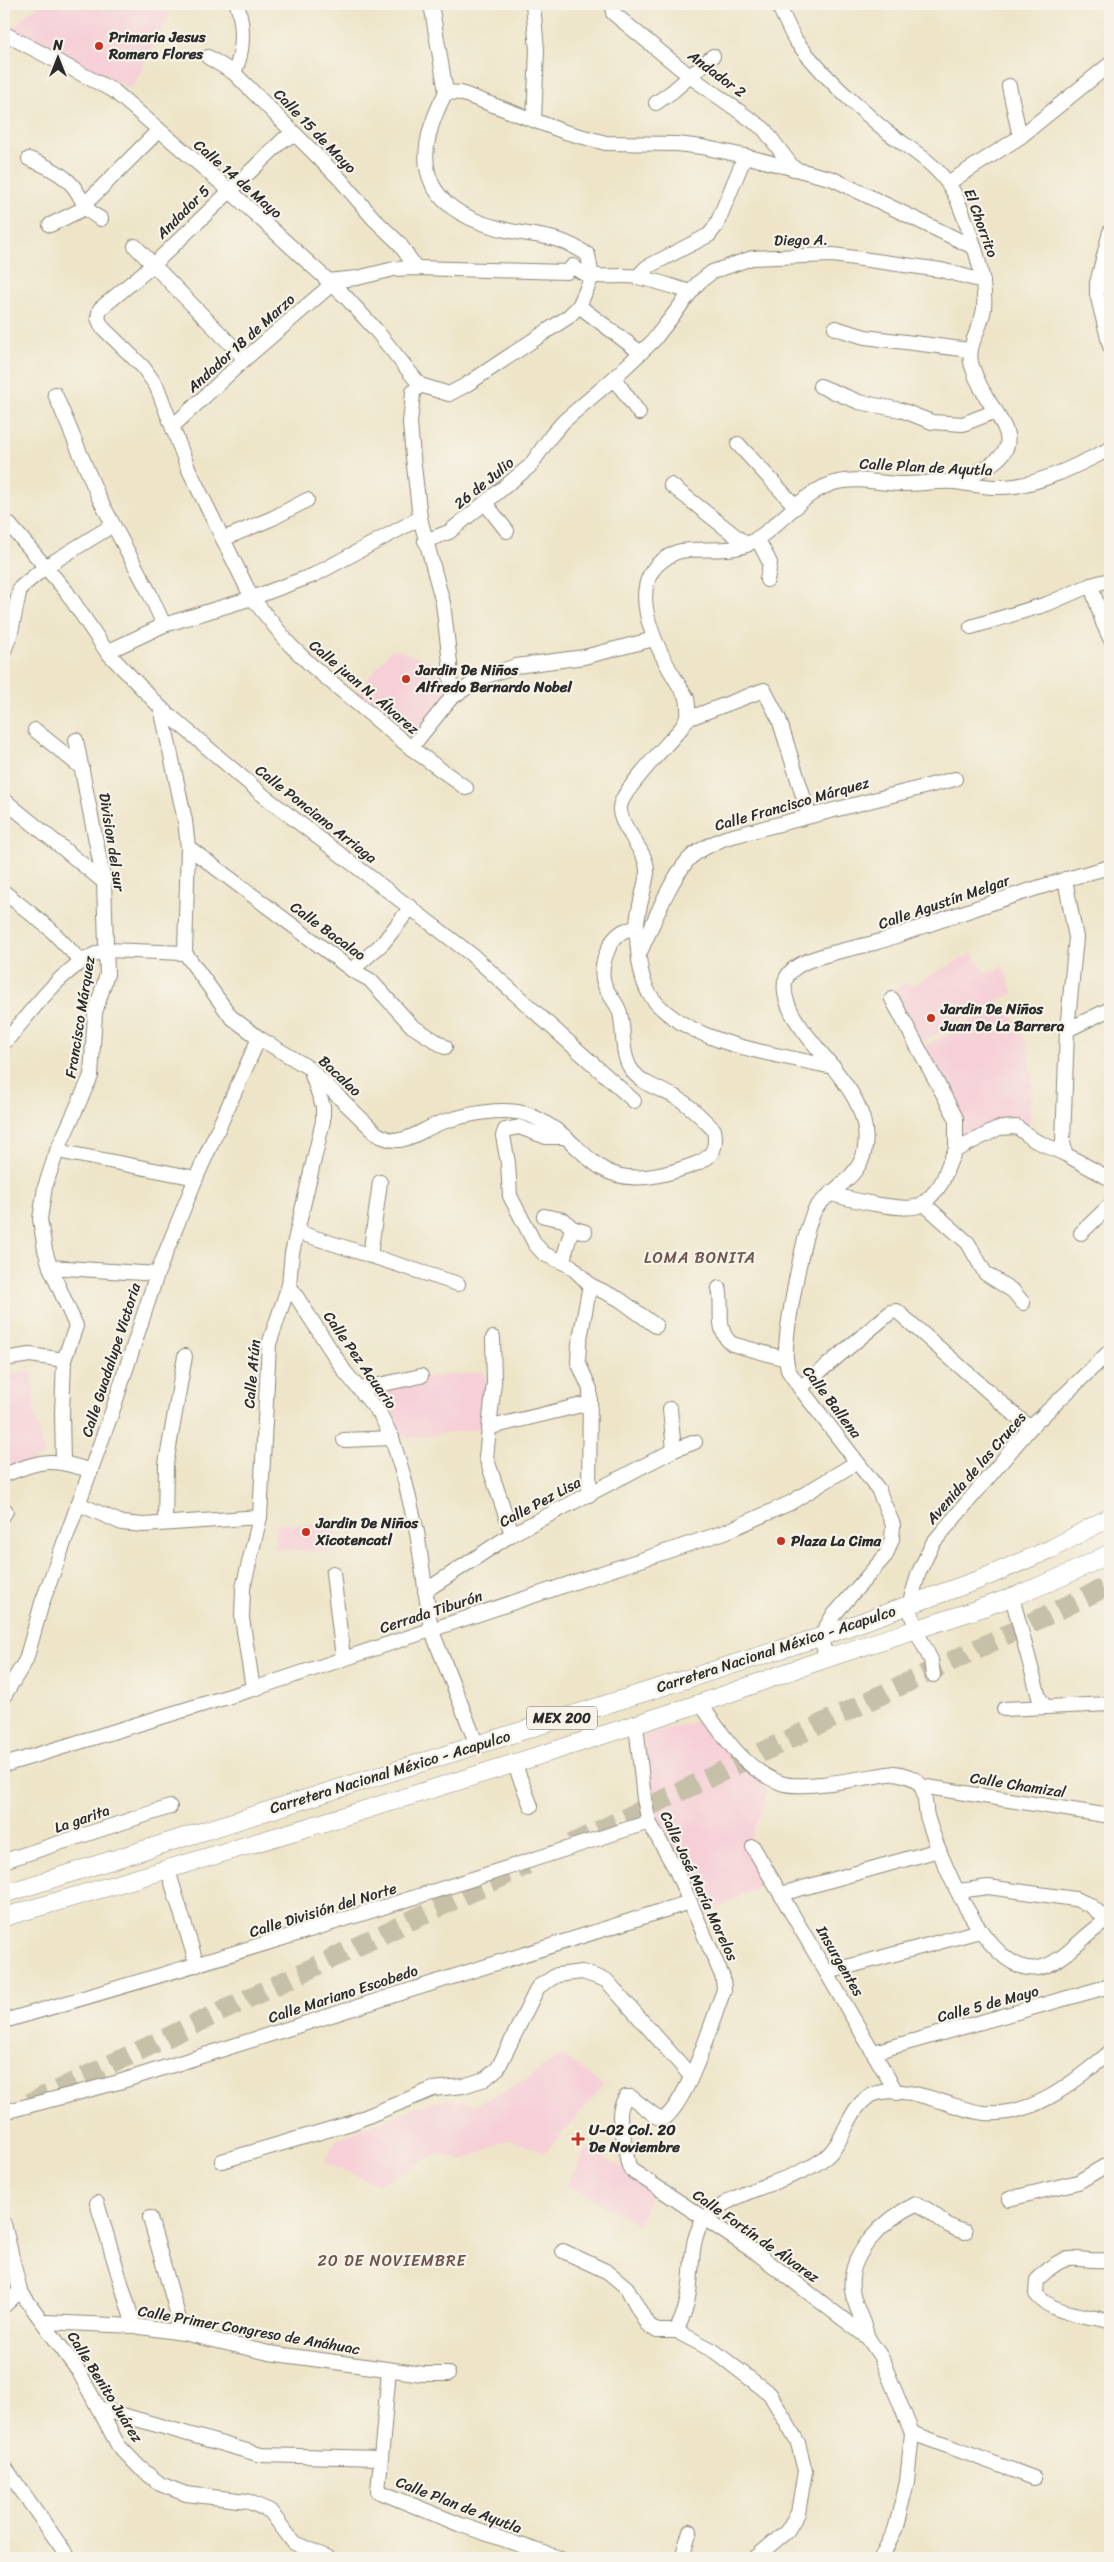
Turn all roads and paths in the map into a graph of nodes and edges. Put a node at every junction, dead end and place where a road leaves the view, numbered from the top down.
1 (237, 4) edge
2 (431, 4) edge
3 (534, 4) edge
4 (777, 4) edge
5 (613, 13) dead end
6 (5, 34) edge
7 (713, 56) dead end
8 (208, 57) dead end
9 (1110, 64) edge
10 (234, 72) junction
11 (691, 77) junction
12 (1009, 86) dead end
13 (446, 92) junction
14 (656, 103) dead end
15 (534, 120) junction
16 (158, 131) junction
17 (297, 136) junction
18 (1020, 137) junction
19 (745, 156) junction
20 (29, 159) dead end
21 (794, 169) junction
22 (948, 183) junction
23 (229, 190) junction
24 (85, 206) junction
25 (101, 219) dead end
26 (50, 225) dead end
27 (1110, 232) edge
28 (135, 246) dead end
29 (973, 247) junction
30 (153, 265) junction
31 (416, 268) junction
32 (592, 277) junction
33 (637, 277) junction
34 (983, 281) junction
35 (329, 283) junction
36 (690, 292) junction
37 (579, 306) junction
38 (834, 328) dead end
39 (1110, 346) edge
40 (970, 350) junction
41 (641, 353) junction
42 (245, 359) junction
43 (614, 378) junction
44 (420, 385) junction
45 (820, 386) dead end
46 (55, 394) dead end
47 (996, 411) junction
48 (639, 413) dead end
49 (173, 426) junction
50 (738, 444) dead end
51 (1110, 449) edge
52 (953, 482) junction
53 (671, 485) dead end
54 (307, 500) dead end
55 (485, 504) junction
56 (796, 507) junction
57 (420, 518) junction
58 (9, 524) dead end
59 (113, 524) junction
60 (507, 531) dead end
61 (224, 539) junction
62 (752, 541) junction
63 (425, 542) junction
64 (45, 567) junction
65 (767, 580) dead end
66 (1110, 580) edge
67 (1091, 585) junction
68 (252, 598) junction
69 (164, 625) junction
70 (971, 627) dead end
71 (1110, 638) edge
72 (654, 639) junction
73 (4, 651) edge
74 (108, 652) junction
75 (450, 698) junction
76 (161, 708) junction
77 (687, 719) junction
78 (35, 730) dead end
79 (76, 740) dead end
80 (411, 748) junction
81 (82, 768) junction
82 (955, 779) dead end
83 (466, 788) dead end
84 (4, 800) edge
85 (809, 816) junction
86 (188, 847) junction
87 (1110, 867) edge
88 (1065, 879) junction
89 (104, 882) junction
90 (4, 892) edge
91 (411, 907) junction
92 (637, 929) junction
93 (107, 950) junction
94 (185, 953) junction
95 (639, 954) junction
96 (81, 961) junction
97 (352, 970) junction
98 (791, 971) joint
99 (892, 999) dead end
100 (1110, 1009) edge
101 (1067, 1030) junction
102 (259, 1038) junction
103 (4, 1043) edge
104 (445, 1047) dead end
105 (834, 1067) junction
106 (309, 1068) junction
107 (634, 1101) dead end
108 (566, 1136) junction
109 (956, 1150) junction
110 (57, 1151) junction
111 (1065, 1154) junction
112 (196, 1178) junction
113 (1110, 1179) edge
114 (380, 1182) dead end
115 (832, 1194) junction
116 (923, 1203) junction
117 (1110, 1205) edge
118 (544, 1216) dead end
119 (297, 1232) junction
120 (1081, 1233) dead end
121 (370, 1256) junction
122 (563, 1260) junction
123 (50, 1267) junction
124 (157, 1274) junction
125 (458, 1284) dead end
126 (290, 1285) junction
127 (590, 1285) junction
128 (719, 1288) dead end
129 (1023, 1303) dead end
130 (656, 1326) dead end
131 (492, 1338) dead end
132 (1110, 1351) edge
133 (185, 1356) dead end
134 (4, 1359) edge
135 (64, 1360) junction
136 (786, 1360) junction
137 (421, 1376) dead end
138 (800, 1388) junction
139 (360, 1389) junction
140 (590, 1403) junction
141 (670, 1409) dead end
142 (491, 1427) junction
143 (1030, 1428) junction
144 (392, 1438) junction
145 (344, 1440) dead end
146 (695, 1442) dead end
147 (674, 1450) junction
148 (63, 1462) junction
149 (857, 1462) junction
150 (91, 1471) junction
151 (4, 1475) edge
152 (589, 1495) junction
153 (79, 1504) junction
154 (1110, 1516) edge
155 (260, 1517) junction
156 (165, 1523) junction
157 (512, 1534) junction
158 (1110, 1553) edge
159 (332, 1573) dead end
160 (425, 1591) junction
161 (1012, 1597) junction
162 (909, 1606) junction
163 (431, 1628) junction
164 (916, 1630) junction
165 (820, 1637) junction
166 (344, 1658) junction
167 (827, 1658) junction
168 (933, 1675) dead end
169 (253, 1689) junction
170 (4, 1696) edge
171 (700, 1703) junction
172 (1110, 1704) edge
173 (1045, 1706) junction
174 (1004, 1710) dead end
175 (636, 1724) junction
176 (477, 1745) junction
177 (514, 1763) junction
178 (4, 1765) edge
179 (921, 1786) junction
180 (531, 1806) dead end
181 (170, 1807) dead end
182 (1110, 1816) edge
183 (649, 1822) junction
184 (753, 1847) dead end
185 (939, 1850) junction
186 (4, 1861) edge
187 (168, 1870) junction
188 (959, 1892) junction
189 (4, 1894) edge
190 (781, 1894) junction
191 (690, 1902) junction
192 (4, 1917) edge
193 (1109, 1919) edge
194 (980, 1931) junction
195 (197, 1965) junction
196 (828, 1972) junction
197 (1110, 1986) edge
198 (4, 2021) edge
199 (874, 2052) junction
200 (1110, 2052) edge
201 (691, 2076) junction
202 (897, 2093) junction
203 (4, 2112) edge
204 (222, 2160) dead end
205 (626, 2161) joint
206 (1110, 2162) edge
207 (1009, 2199) dead end
208 (97, 2203) dead end
209 (150, 2218) dead end
210 (705, 2218) junction
211 (4, 2224) edge
212 (965, 2232) dead end
213 (563, 2252) dead end
214 (1110, 2260) edge
215 (20, 2292) junction
216 (4, 2306) edge
217 (1110, 2321) edge
218 (45, 2322) junction
219 (134, 2326) junction
220 (676, 2331) junction
221 (184, 2333) junction
222 (868, 2338) junction
223 (389, 2370) junction
224 (448, 2374) dead end
225 (98, 2408) junction
226 (912, 2432) junction
227 (380, 2458) junction
228 (4, 2466) edge
229 (1034, 2478) dead end
230 (690, 2531) dead end
231 (69, 2558) edge
232 (329, 2558) edge
233 (559, 2558) edge
234 (682, 2558) edge
235 (755, 2558) edge
236 (880, 2558) edge

1 - 10 street
2 - 13 street
3 - 15 street
4 - 22 street, El Chorrito
5 - 11 street, Andador 2
6 - 16 street, Calle 14 de Mayo
7 - 11 street
8 - 10 street, Calle 15 de Mayo
9 - 18 street
10 - 17 street, Calle 15 de Mayo
11 - 14 street
11 - 21 street, Andador 2
12 - 18 street
13 - 15 street
13 - 32 street
15 - 19 street
16 - 23 street, Calle 14 de Mayo
16 - 24 street
17 - 23 street, Andador 5
17 - 31 street, Calle 15 de Mayo
18 - 22 street
19 - 21 street
19 - 33 street
20 - 24 street
21 - 29 street
22 - 29 street, El Chorrito
23 - 30 street, Andador 5
23 - 35 street, Calle 14 de Mayo
24 - 25 street
24 - 26 street
27 - 39 street
28 - 30 street
29 - 34 street, El Chorrito
30 - 42 street
30 - 49 street, Andador 5
31 - 32 street
31 - 35 street
32 - 33 street
32 - 37 street
33 - 36 street
34 - 36 street, Diego A.
34 - 40 street, El Chorrito
35 - 42 street, Andador 18 de Marzo
35 - 44 street, Calle 14 de Mayo
36 - 41 street, Diego A.
37 - 41 street
37 - 44 street
38 - 40 street
40 - 47 street, El Chorrito
41 - 43 street, Diego A.
42 - 49 street, Andador 18 de Marzo
43 - 48 street
43 - 55 street, 26 de Julio
44 - 57 street
45 - 47 street
46 - 59 street
47 - 52 street, El Chorrito
49 - 61 street
50 - 56 street
51 - 52 street, Calle Plan de Ayutla
52 - 56 street, Calle Plan de Ayutla
53 - 62 street
54 - 61 street
55 - 60 street
55 - 63 street, 26 de Julio
56 - 62 street, Calle Plan de Ayutla
57 - 63 street
57 - 68 street
58 - 64 street, Calle Ponciano Arriaga
59 - 64 street
59 - 69 street
61 - 68 street
62 - 65 street
62 - 72 street
63 - 75 street
64 - 73 street
64 - 74 street, Calle Ponciano Arriaga
66 - 67 street
67 - 70 street
67 - 71 street
68 - 69 street
68 - 80 street, Calle juan N. Álvarez
69 - 74 street
72 - 75 street
72 - 77 street
74 - 76 street, Calle Ponciano Arriaga
75 - 80 street
76 - 86 street
76 - 91 street, Calle Ponciano Arriaga
77 - 85 street
77 - 92 street
78 - 81 street
79 - 81 street, Division del sur
80 - 83 street, Calle juan N. Álvarez
81 - 89 street, Division del sur
82 - 85 street, Calle Francisco Márquez
84 - 89 street
85 - 95 street, Calle Francisco Márquez
86 - 94 street
86 - 97 street, Calle Bacalao
87 - 88 street, Calle Agustín Melgar
88 - 98 street, Calle Agustín Melgar
88 - 101 street
89 - 93 street, Division del sur
90 - 96 street
91 - 97 street
91 - 107 street, Calle Ponciano Arriaga
92 - 95 street
92 - 108 street, Bacalao
93 - 94 street
93 - 96 street
93 - 110 street, Francisco Márquez
94 - 102 street, Bacalao
95 - 105 street
96 - 103 street
97 - 104 street, Calle Bacalao
98 - 105 street, Calle Ballena
99 - 109 street
100 - 101 street
101 - 111 street
102 - 106 street, Bacalao
102 - 112 street, Calle Guadalupe Victoria
105 - 115 street, Calle Ballena
106 - 108 street, Bacalao
106 - 119 street, Calle Atún
108 - 122 street
109 - 111 street
109 - 116 street
110 - 112 street
110 - 123 street, Francisco Márquez
111 - 113 street
112 - 124 street, Calle Guadalupe Victoria
114 - 121 street
115 - 116 street
115 - 136 street, Calle Ballena
116 - 129 street
117 - 120 street
118 - 122 street
119 - 121 street
119 - 126 street, Calle Atún
121 - 125 street
122 - 127 street
123 - 124 street
123 - 135 street, Francisco Márquez
124 - 150 street, Calle Guadalupe Victoria
126 - 139 street, Calle Pez Acuario
126 - 155 street, Calle Atún
127 - 130 street
127 - 140 street
128 - 136 street
131 - 142 street
132 - 143 street, Avenida de las Cruces
133 - 156 street
134 - 135 street
135 - 148 street, Francisco Márquez
136 - 138 street, Calle Ballena
137 - 139 street
138 - 143 street
138 - 149 street, Calle Ballena
139 - 144 street, Calle Pez Acuario
140 - 142 street
140 - 152 street
141 - 147 street
142 - 157 street
143 - 162 street, Avenida de las Cruces
144 - 145 street
144 - 160 street, Calle Pez Acuario
146 - 147 street, Calle Pez Lisa
147 - 152 street, Calle Pez Lisa
148 - 150 street
148 - 151 street
149 - 163 street, Cerrada Tiburón
149 - 165 street, Calle Ballena
150 - 153 street, Calle Guadalupe Victoria
152 - 157 street, Calle Pez Lisa
153 - 156 street
153 - 170 street, Calle Guadalupe Victoria
154 - 162 main road, Carretera Nacional México - Acapulco / MEX 200
155 - 156 street
155 - 169 street, Calle Atún
157 - 160 street, Calle Pez Lisa
158 - 161 main road, Carretera Nacional México - Acapulco / MEX 200
159 - 166 street
160 - 163 street, Calle Pez Acuario
161 - 164 main road, Carretera Nacional México - Acapulco / MEX 200
161 - 173 street
162 - 164 street
162 - 165 main road, Carretera Nacional México - Acapulco / MEX 200
163 - 166 street, Cerrada Tiburón
163 - 176 street, Calle Pez Acuario
164 - 167 main road, Carretera Nacional México - Acapulco / MEX 200
164 - 168 street
165 - 167 street
165 - 176 main road, Carretera Nacional México - Acapulco / MEX 200
166 - 169 street, Cerrada Tiburón
167 - 171 main road, Carretera Nacional México - Acapulco / MEX 200
169 - 178 street, Cerrada Tiburón
171 - 175 main road, Carretera Nacional México - Acapulco / MEX 200
171 - 179 street
172 - 173 street
173 - 174 street
175 - 177 main road, Carretera Nacional México - Acapulco / MEX 200
175 - 183 street, Calle José María Morelos
176 - 189 main road, Carretera Nacional México - Acapulco / MEX 200
177 - 180 street
177 - 187 main road, Carretera Nacional México - Acapulco / MEX 200
179 - 182 street, Calle Chamizal
179 - 185 street
181 - 186 street, La garita
183 - 191 street, Calle José María Morelos
183 - 195 street, Calle División del Norte
184 - 190 street, Insurgentes
185 - 188 street
185 - 190 street
187 - 192 main road, Carretera Nacional México - Acapulco / MEX 200
187 - 195 street
188 - 193 street
188 - 194 street
190 - 196 street, Insurgentes
191 - 201 street, Calle José María Morelos
191 - 203 street, Calle Mariano Escobedo
193 - 194 street
194 - 196 street
195 - 198 street, Calle División del Norte
196 - 199 street, Insurgentes
197 - 199 street, Calle 5 de Mayo
199 - 202 street, Insurgentes
200 - 202 street
201 - 204 street
201 - 205 street, Calle José María Morelos
202 - 210 street
205 - 210 street, Calle Fortín de Álvarez
206 - 207 street
208 - 219 street
209 - 221 street
210 - 220 street
210 - 222 street, Calle Fortín de Álvarez
211 - 215 street
212 - 222 street
213 - 220 street
214 - 217 street
215 - 216 street
215 - 218 street, Calle Benito Juárez
218 - 219 street, Calle Primer Congreso de Anáhuac
218 - 225 street, Calle Benito Juárez
219 - 221 street, Calle Primer Congreso de Anáhuac
220 - 235 street
221 - 223 street, Calle Primer Congreso de Anáhuac
222 - 226 street
223 - 224 street, Calle Primer Congreso de Anáhuac
223 - 227 street, Calle Plan de Ayutla
225 - 227 street
225 - 232 street, Calle Benito Juárez
226 - 229 street
226 - 236 street
227 - 233 street, Calle Plan de Ayutla
228 - 231 street
230 - 234 street

